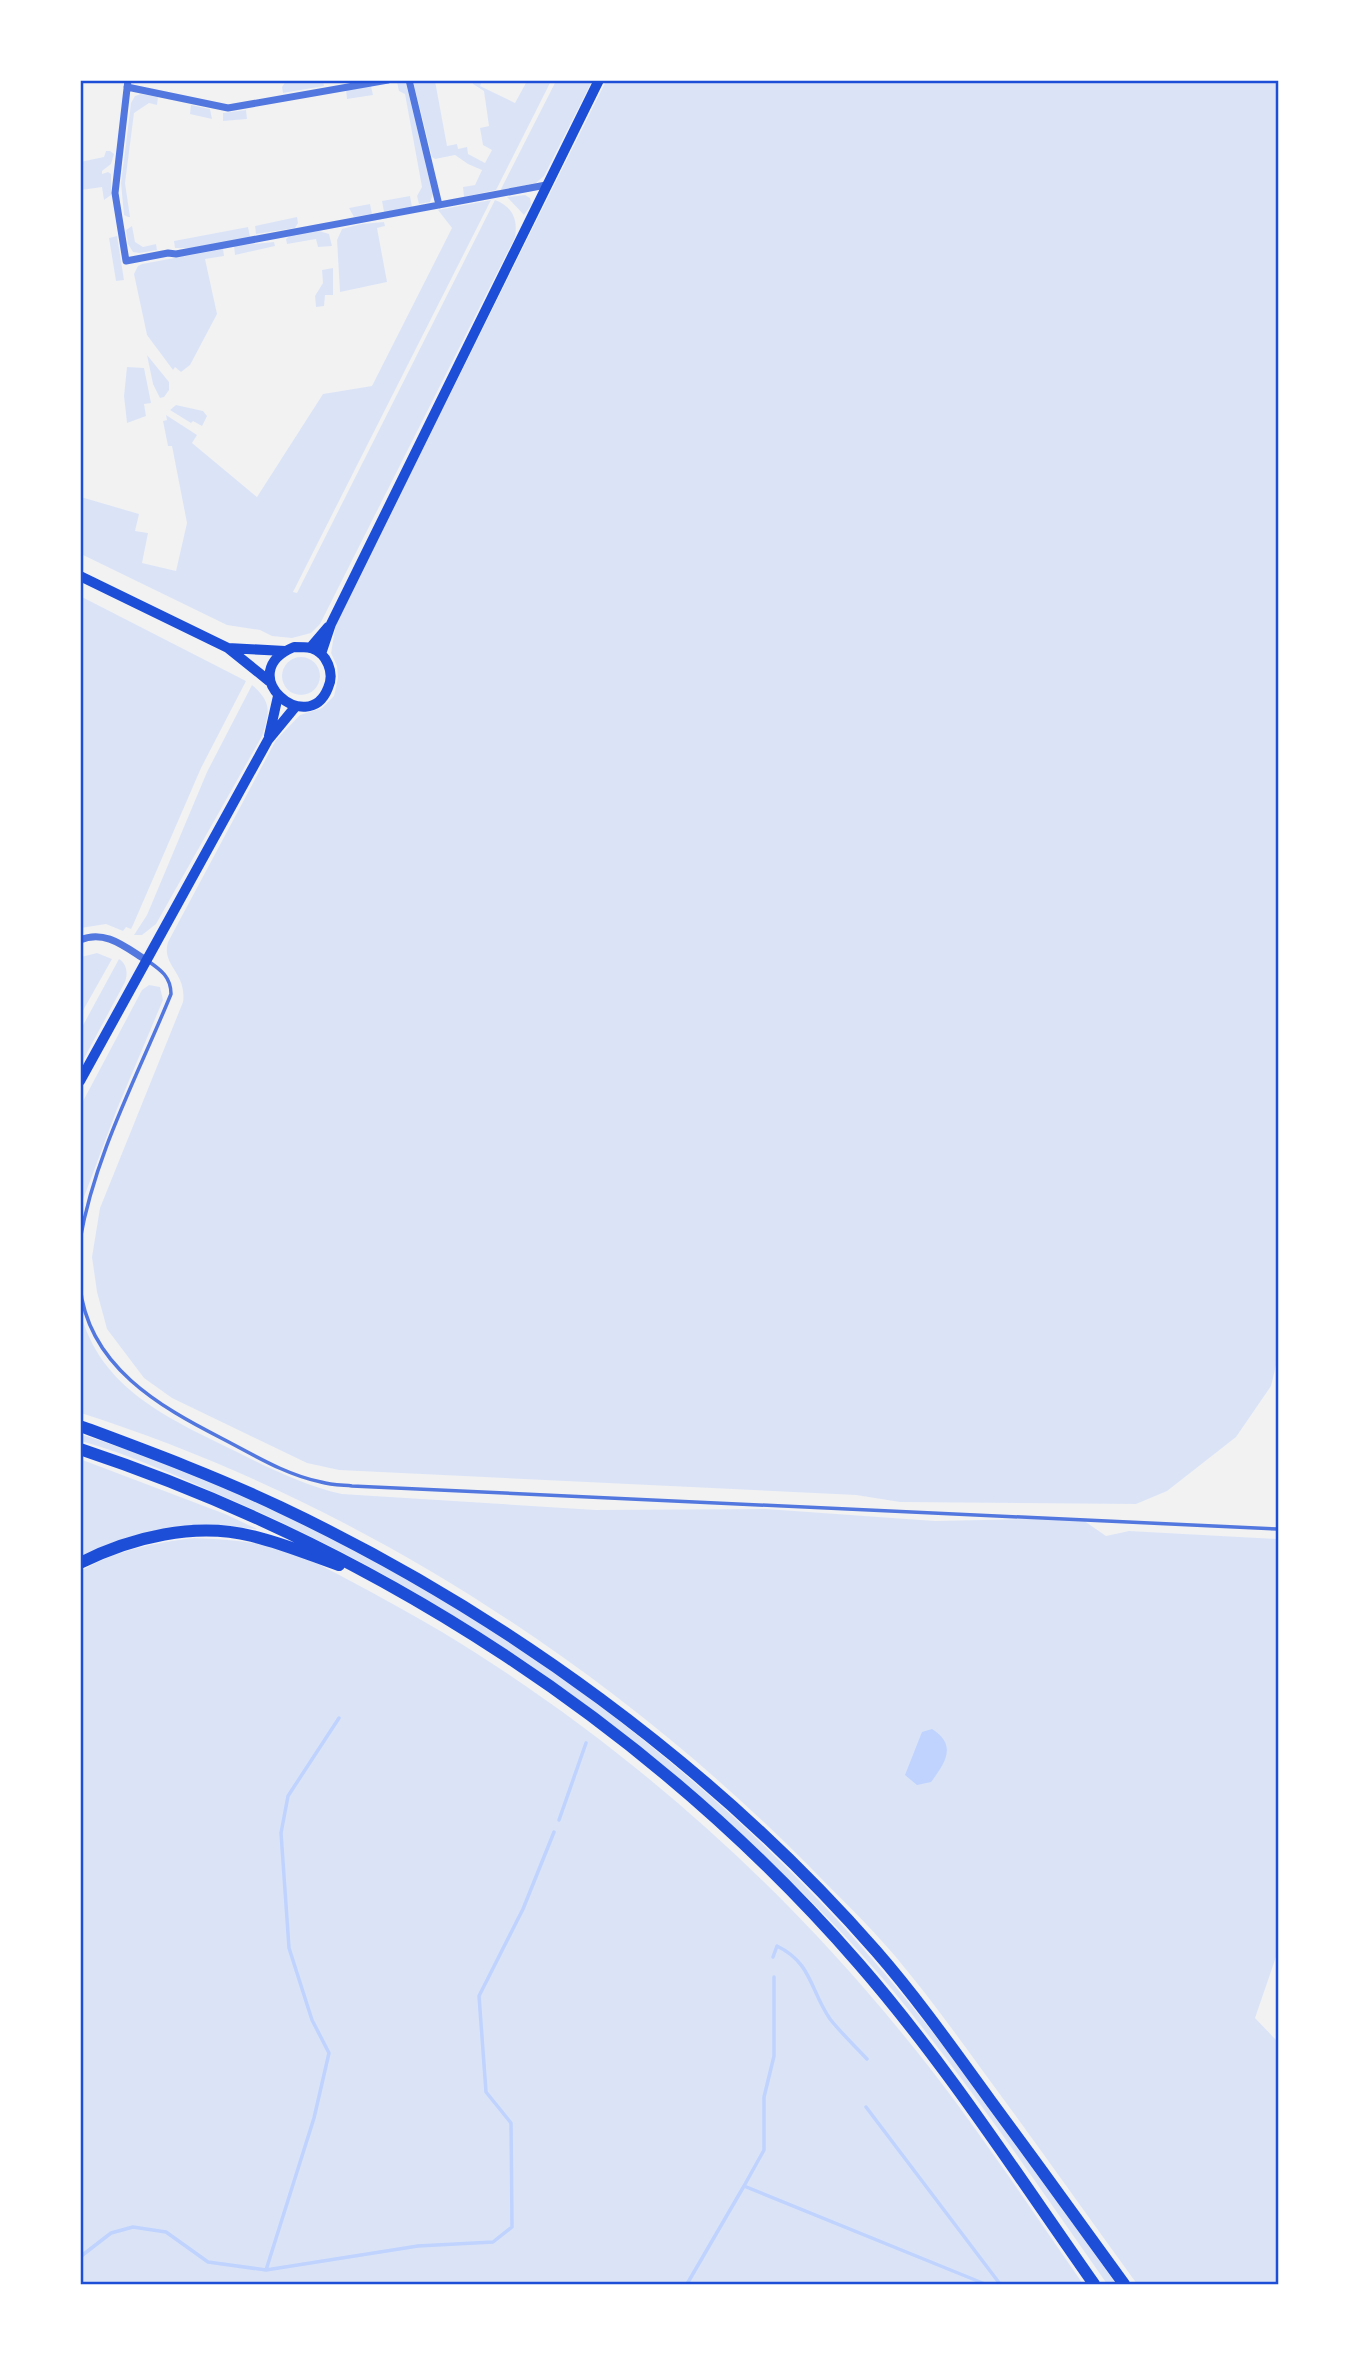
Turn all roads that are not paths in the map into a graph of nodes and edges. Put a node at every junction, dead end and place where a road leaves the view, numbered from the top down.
1 (387, 80) edge
2 (409, 80) edge
3 (598, 80) edge
4 (128, 84) edge
5 (546, 185) junction
6 (439, 205) junction
7 (80, 576) edge
8 (331, 624) junction
9 (228, 648) junction
10 (310, 648) junction
11 (285, 651) junction
12 (321, 654) junction
13 (269, 681) junction
14 (278, 696) junction
15 (296, 706) junction
16 (268, 740) junction
17 (80, 940) edge
18 (146, 960) junction
19 (80, 1081) edge
20 (80, 1240) edge
21 (80, 1286) edge
22 (80, 1426) edge
23 (80, 1449) edge
24 (1279, 1529) edge
25 (80, 1563) edge
26 (388, 1584) junction
27 (1094, 2284) edge
28 (1124, 2284) edge

1 - 4 street
2 - 6 street
3 - 5 main road
4 - 6 street
5 - 6 street
5 - 8 main road
7 - 9 main road
8 - 10 main road
8 - 12 main road
9 - 11 main road
9 - 13 main road
10 - 11 main road
10 - 12 main road
11 - 13 main road
12 - 15 main road
13 - 14 main road
14 - 15 main road
14 - 16 main road
15 - 16 main road
16 - 18 main road
17 - 18 street
18 - 19 main road
18 - 20 lane
21 - 24 lane
22 - 28 highway
23 - 26 highway
25 - 26 highway
26 - 27 highway

